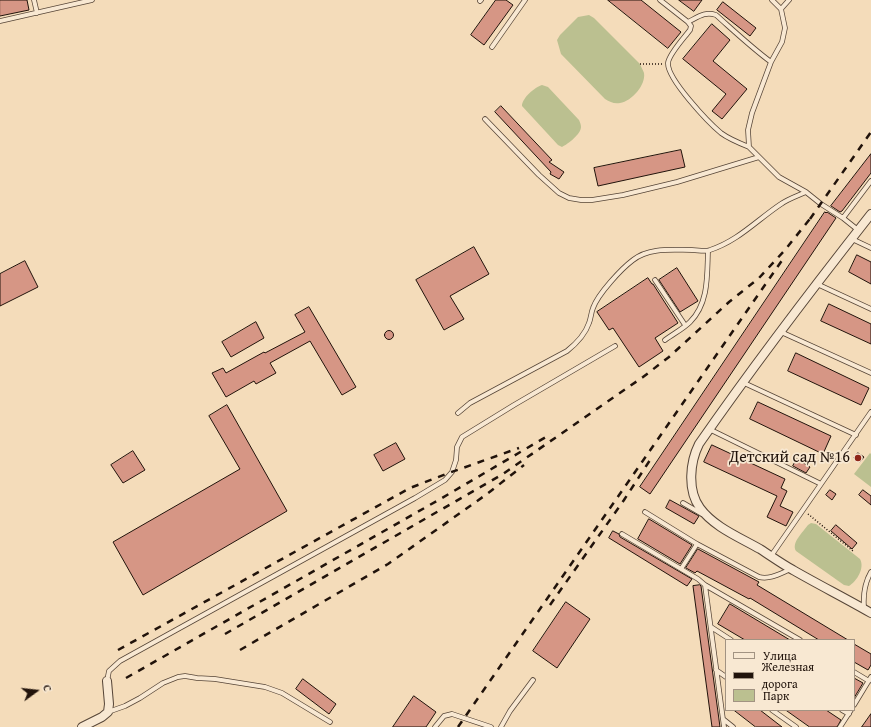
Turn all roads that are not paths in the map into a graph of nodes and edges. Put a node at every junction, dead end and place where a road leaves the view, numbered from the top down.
1 (34, 0) edge
2 (92, 0) edge
3 (525, 0) edge
4 (660, 0) edge
5 (772, 0) edge
6 (789, 0) edge
7 (83, 1) edge
8 (781, 9) junction
9 (37, 12) junction
10 (0, 22) edge
11 (688, 22) junction
12 (492, 47) dead end
13 (771, 62) junction
14 (485, 118) dead end
15 (749, 146) junction
16 (759, 157) junction
17 (871, 181) edge
18 (806, 192) junction
19 (871, 214) edge
20 (843, 218) junction
21 (858, 230) junction
22 (852, 239) junction
23 (871, 248) edge
24 (708, 251) junction
25 (656, 280) dead end
26 (816, 283) junction
27 (871, 309) edge
28 (686, 325) junction
29 (780, 331) junction
30 (664, 340) dead end
31 (615, 346) dead end
32 (871, 373) edge
33 (742, 382) junction
34 (871, 412) edge
35 (458, 413) dead end
36 (709, 429) junction
37 (856, 435) junction
38 (821, 484) junction
39 (683, 503) dead end
40 (645, 512) dead end
41 (707, 517) junction
42 (622, 534) dead end
43 (697, 544) junction
44 (771, 556) junction
45 (681, 569) junction
46 (791, 569) junction
47 (871, 572) edge
48 (705, 585) junction
49 (868, 611) edge
50 (710, 627) junction
51 (729, 639) edge
52 (798, 639) edge
53 (716, 670) junction
54 (855, 672) edge
55 (725, 676) edge
56 (870, 679) edge
57 (533, 680) dead end
58 (107, 681) joint
59 (855, 703) edge
60 (773, 711) edge
61 (108, 712) junction
62 (850, 712) edge
63 (723, 719) junction
64 (330, 722) dead end
65 (82, 727) edge
66 (435, 727) edge
67 (491, 727) edge
68 (501, 727) edge
69 (724, 727) edge
70 (733, 727) edge
71 (796, 727) edge
72 (840, 727) edge

1 - 9 lane
2 - 7 lane
3 - 12 lane
4 - 11 lane
5 - 8 lane
6 - 8 lane
7 - 9 lane
8 - 13 lane
9 - 10 lane
11 - 13 lane
11 - 15 lane
13 - 15 lane
14 - 16 lane
15 - 16 lane
16 - 18 lane
17 - 20 lane
18 - 20 lane
18 - 24 lane
19 - 21 street
20 - 21 lane
21 - 22 street
22 - 23 lane
22 - 26 street
24 - 28 lane
24 - 35 lane
25 - 28 lane
26 - 27 lane
26 - 29 street
28 - 30 lane
29 - 32 lane
29 - 33 street
31 - 58 lane
33 - 36 street
33 - 37 lane
34 - 37 lane
36 - 38 lane
36 - 41 street
37 - 38 lane
38 - 44 lane
39 - 41 lane
40 - 43 lane
41 - 44 street
42 - 45 lane
43 - 45 lane
43 - 46 lane
44 - 46 street
45 - 48 lane
46 - 49 street
47 - 49 lane
48 - 50 lane
48 - 52 lane
50 - 51 lane
50 - 53 lane
53 - 55 lane
53 - 63 lane
54 - 56 lane
56 - 59 lane
57 - 68 lane
58 - 61 street
60 - 71 lane
61 - 64 lane
61 - 65 street
62 - 72 lane
63 - 69 lane
63 - 70 lane
66 - 67 lane

